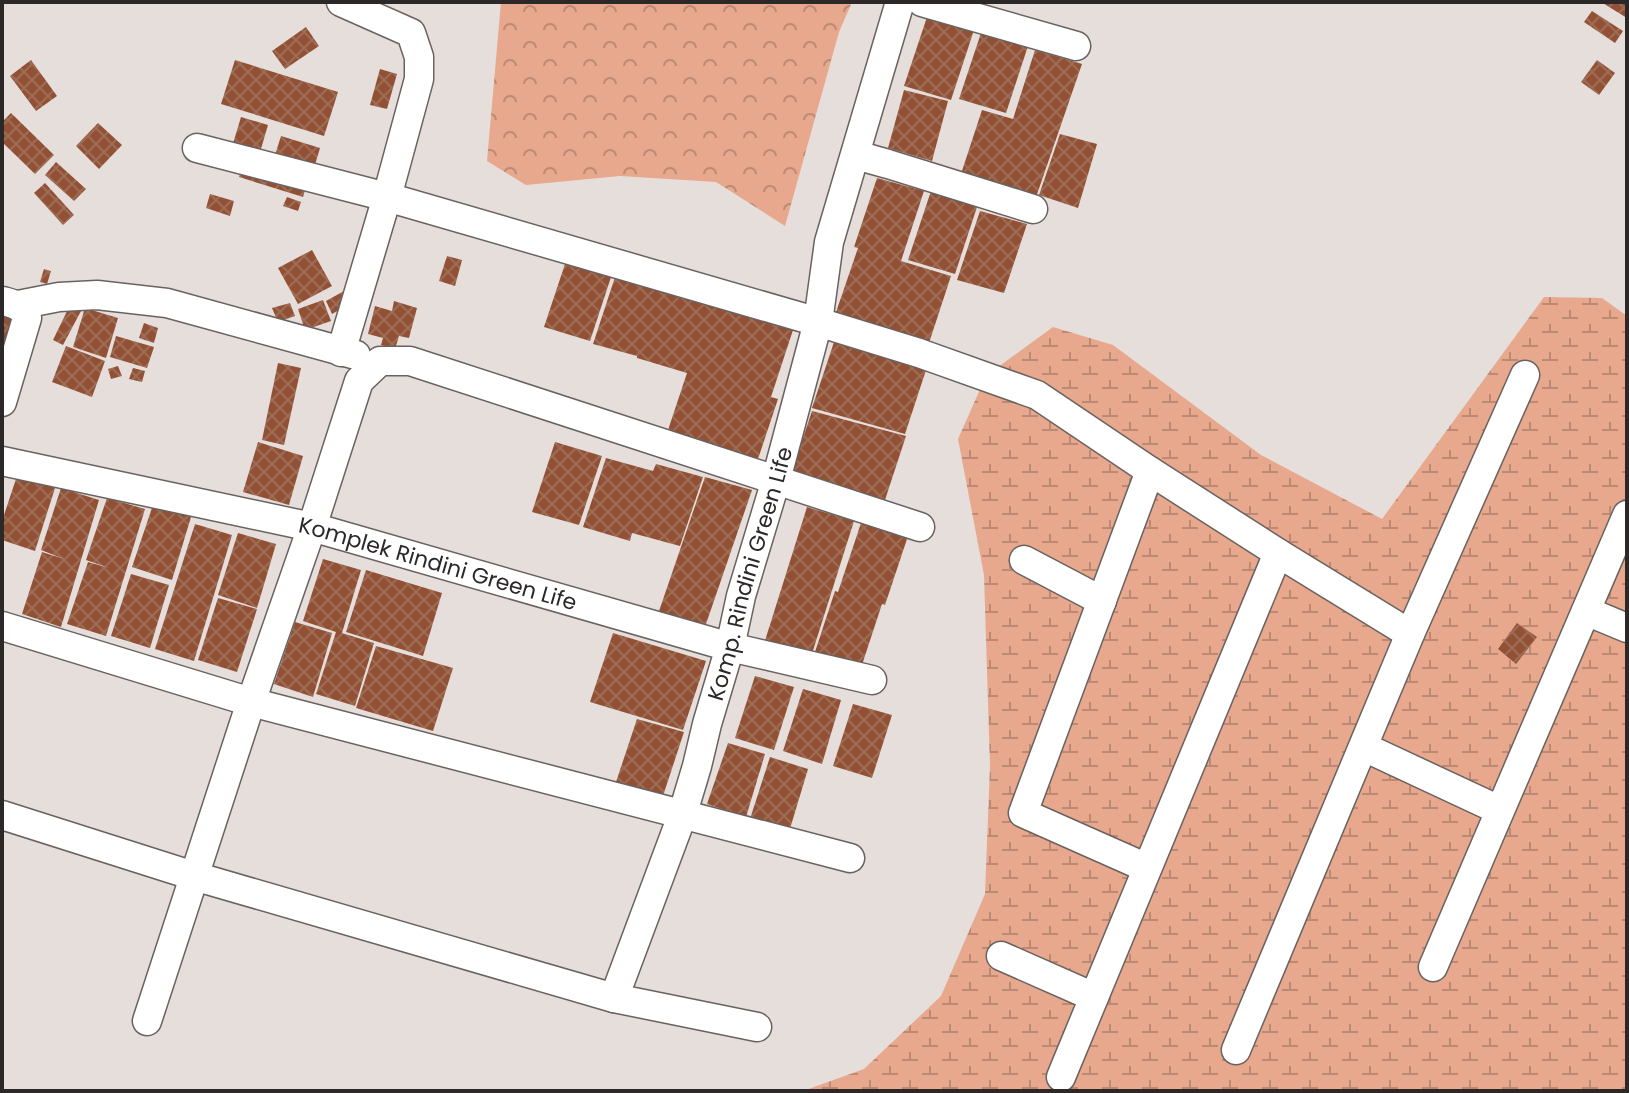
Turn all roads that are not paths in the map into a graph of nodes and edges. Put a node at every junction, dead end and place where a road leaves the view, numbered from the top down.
1 (341, 2) edge
2 (900, 2) edge
3 (922, 2) edge
4 (1076, 46) dead end
5 (197, 148) dead end
6 (856, 155) junction
7 (387, 197) junction
8 (1033, 209) dead end
9 (10, 303) edge
10 (818, 322) junction
11 (341, 352) junction
12 (380, 361) junction
13 (1525, 375) dead end
14 (2, 402) edge
15 (2, 461) edge
16 (1150, 471) junction
17 (776, 480) junction
18 (1627, 515) edge
19 (312, 527) junction
20 (920, 527) dead end
21 (1278, 553) junction
22 (1024, 560) dead end
23 (1102, 601) junction
24 (1586, 611) junction
25 (2, 626) edge
26 (1627, 628) edge
27 (1410, 634) junction
28 (730, 647) junction
29 (872, 680) dead end
30 (251, 702) junction
31 (1364, 747) junction
32 (1499, 810) junction
33 (2, 815) edge
34 (682, 816) junction
35 (850, 858) dead end
36 (1147, 868) junction
37 (194, 876) junction
38 (1001, 956) dead end
39 (1433, 967) dead end
40 (1094, 997) junction
41 (614, 998) junction
42 (147, 1021) dead end
43 (757, 1027) dead end
44 (1236, 1050) dead end
45 (1061, 1077) dead end

1 - 7 street
2 - 6 street, Komp. Rindini Green Life
3 - 4 street
5 - 7 street
6 - 8 street
6 - 10 street, Komp. Rindini Green Life
7 - 10 street
7 - 11 street
9 - 11 street
9 - 14 street
10 - 16 street
10 - 17 street, Komp. Rindini Green Life
11 - 12 street
12 - 17 street
12 - 19 street
13 - 27 street
15 - 19 street, Komplek Rindini Green Life
16 - 21 street
16 - 23 street
17 - 20 street
17 - 28 street, Komp. Rindini Green Life
18 - 24 street
19 - 28 street, Komplek Rindini Green Life
19 - 30 street
21 - 27 street
21 - 36 street
22 - 23 street
23 - 36 street
24 - 26 street
24 - 32 street
25 - 30 street
27 - 31 street
28 - 29 street, Komplek Rindini Green Life
28 - 34 street, Komp. Rindini Green Life
30 - 34 street
30 - 37 street
31 - 32 street
31 - 44 street
32 - 39 street
33 - 37 street
34 - 35 street
34 - 41 street, Komp. Rindini Green Life
36 - 40 street
37 - 41 street
37 - 42 street
38 - 40 street
40 - 45 street
41 - 43 street

